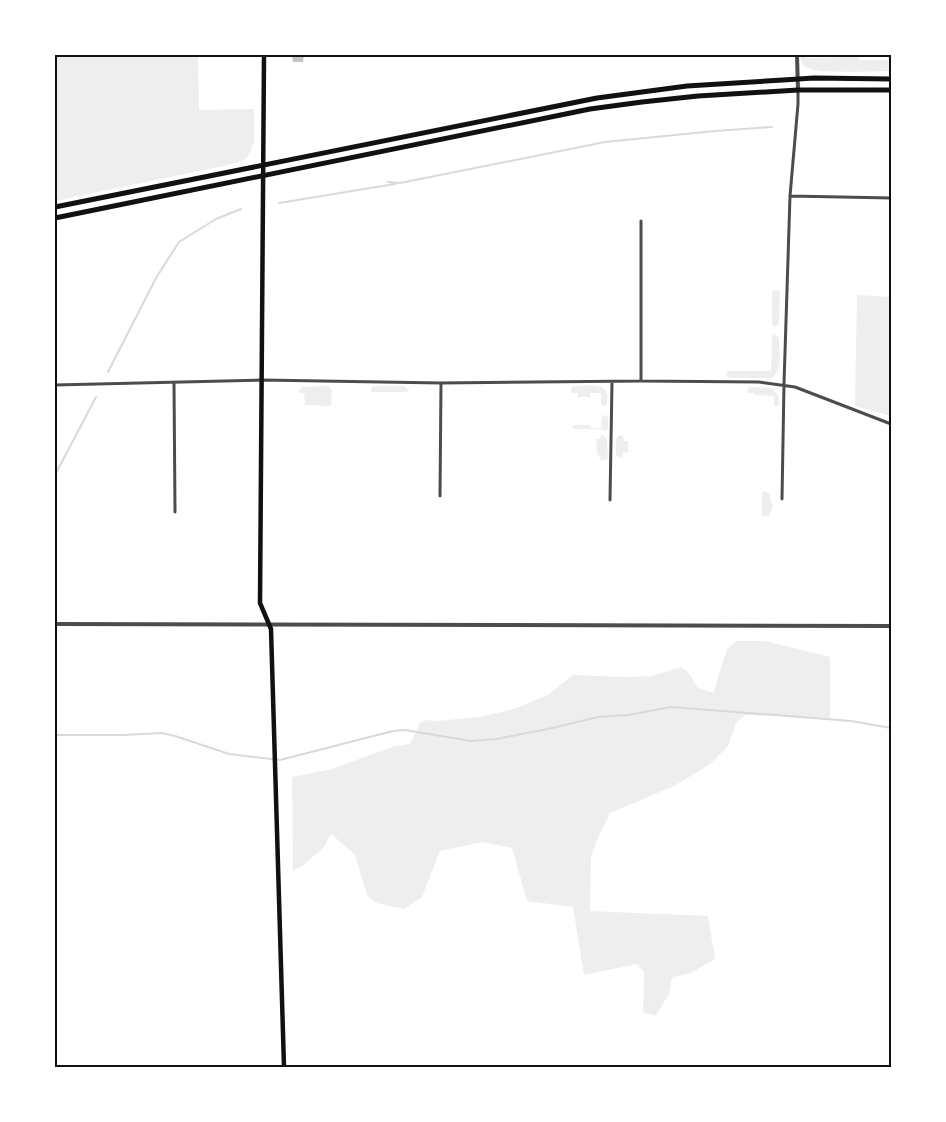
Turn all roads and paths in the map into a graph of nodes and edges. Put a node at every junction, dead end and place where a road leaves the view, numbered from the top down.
1 (264, 55) edge
2 (797, 55) edge
3 (798, 79) junction
4 (891, 79) edge
5 (798, 90) junction
6 (891, 90) edge
7 (263, 164) junction
8 (263, 176) junction
9 (790, 196) junction
10 (891, 198) edge
11 (55, 207) edge
12 (55, 218) edge
13 (642, 221) dead end
14 (262, 380) junction
15 (641, 381) junction
16 (174, 382) junction
17 (612, 382) junction
18 (441, 383) junction
19 (784, 384) junction
20 (55, 385) edge
21 (891, 424) edge
22 (440, 496) dead end
23 (782, 499) dead end
24 (610, 500) dead end
25 (175, 512) dead end
26 (55, 624) edge
27 (269, 624) junction
28 (891, 626) edge
29 (284, 1067) edge

1 - 7 main road
2 - 3 street
3 - 4 highway
3 - 5 street
3 - 7 highway
5 - 6 highway
5 - 8 highway
5 - 9 street
7 - 8 main road
7 - 11 highway
8 - 12 highway
8 - 14 main road
9 - 10 street
9 - 19 street
13 - 15 street
14 - 16 street
14 - 18 street
14 - 27 main road
15 - 17 street
15 - 19 street
16 - 20 street
16 - 25 street
17 - 18 street
17 - 24 street
18 - 22 street
19 - 21 street
19 - 23 street
26 - 27 street
27 - 28 street
27 - 29 main road

